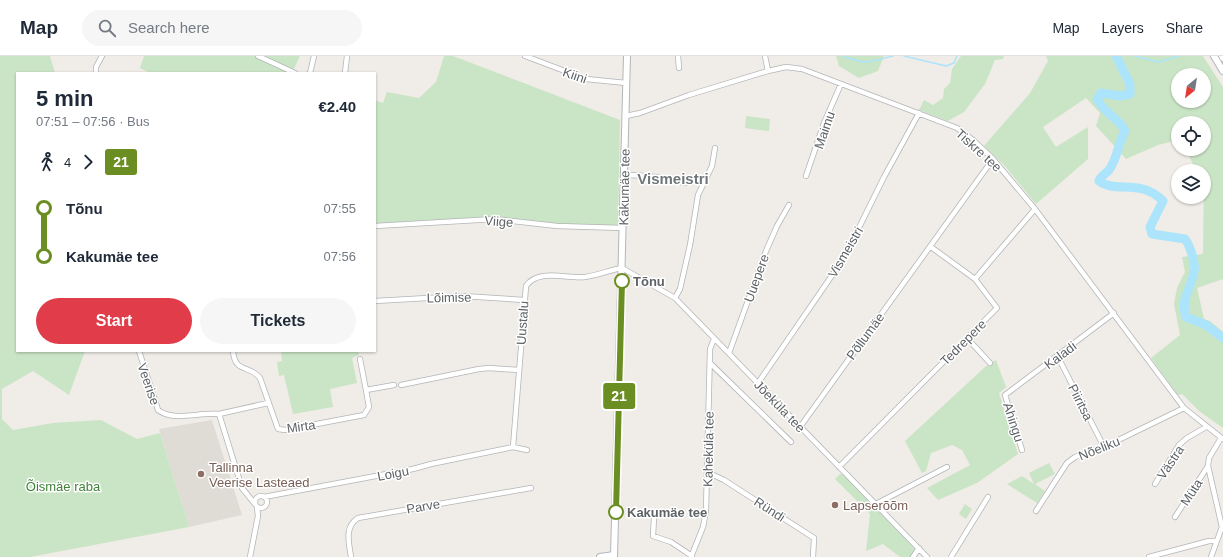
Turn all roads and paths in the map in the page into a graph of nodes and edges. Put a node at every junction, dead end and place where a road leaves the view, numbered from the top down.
1 (102, 56) edge
2 (258, 56) edge
3 (314, 56) edge
4 (347, 56) edge
5 (525, 56) edge
6 (627, 56) edge
7 (678, 56) edge
8 (765, 56) edge
9 (1214, 56) edge
10 (679, 68) dead end
11 (1223, 70) edge
12 (768, 71) junction
13 (96, 72) edge
14 (293, 72) edge
15 (310, 72) edge
16 (345, 72) edge
17 (626, 83) junction
18 (841, 84) junction
19 (919, 113) junction
20 (626, 116) junction
21 (715, 148) dead end
22 (993, 159) junction
23 (624, 175) junction
24 (806, 176) dead end
25 (685, 183) dead end
26 (789, 205) dead end
27 (1035, 208) junction
28 (376, 226) edge
29 (623, 228) junction
30 (931, 247) junction
31 (622, 268) junction
32 (975, 279) junction
33 (675, 298) junction
34 (524, 300) junction
35 (376, 301) edge
36 (1114, 313) junction
37 (714, 338) junction
38 (966, 338) junction
39 (138, 352) edge
40 (233, 352) edge
41 (729, 353) junction
42 (1058, 357) junction
43 (360, 359) dead end
44 (710, 363) junction
45 (990, 363) dead end
46 (519, 370) junction
47 (758, 383) junction
48 (394, 385) dead end
49 (401, 385) dead end
50 (366, 390) junction
51 (1005, 395) joint
52 (268, 403) junction
53 (1184, 408) junction
54 (219, 414) junction
55 (800, 426) junction
56 (1206, 427) junction
57 (1222, 439) edge
58 (791, 442) dead end
59 (513, 447) junction
60 (1104, 447) junction
61 (527, 450) dead end
62 (1022, 450) dead end
63 (1208, 466) junction
64 (839, 467) junction
65 (947, 467) dead end
66 (707, 472) junction
67 (1155, 484) dead end
68 (531, 488) dead end
69 (248, 497) junction
70 (258, 497) junction
71 (264, 497) junction
72 (274, 497) junction
73 (988, 497) dead end
74 (267, 503) junction
75 (876, 504) junction
76 (256, 506) junction
77 (264, 508) junction
78 (1036, 511) dead end
79 (258, 516) junction
80 (654, 517) dead end
81 (1175, 517) dead end
82 (1218, 542) junction
83 (919, 548) junction
84 (614, 556) edge
85 (692, 556) edge
86 (250, 557) edge
87 (351, 557) edge
88 (600, 557) edge
89 (813, 557) edge
90 (913, 557) edge
91 (927, 557) edge
92 (951, 557) edge
93 (1149, 557) edge
94 (1212, 557) edge

1 - 13 street
2 - 14 street
3 - 15 street
4 - 16 street
5 - 17 street, Kiini
6 - 17 street, Kakumäe tee
7 - 10 street
8 - 12 street
9 - 11 street
12 - 18 street, Tiskre tee
12 - 20 street, Tiskre tee
17 - 20 street, Kakumäe tee
18 - 19 street, Tiskre tee
18 - 24 street, Maimu
19 - 22 street, Tiskre tee
19 - 47 street, Vismeistri
20 - 23 street, Kakumäe tee
21 - 33 street
22 - 27 street, Tiskre tee
22 - 30 street, Põllumäe
23 - 25 street
23 - 29 street, Kakumäe tee
26 - 41 street, Uuepere
27 - 32 street
27 - 36 street, Tiskre tee
28 - 29 street, Viige
29 - 31 street, Kakumäe tee
30 - 32 street
30 - 55 street, Põllumäe
31 - 33 street, Jõeküla tee
31 - 34 street, Uustalu
31 - 84 street, Kakumäe tee
32 - 38 street, Tedrepere
33 - 37 street, Jõeküla tee
34 - 35 street, Lõimise
34 - 46 street, Uustalu
36 - 42 street, Kaladi
36 - 53 street, Tiskre tee
37 - 41 street, Jõeküla tee
37 - 44 street, Kaheküla tee
38 - 45 street
38 - 64 street, Tedrepere
39 - 54 street, Veerise
40 - 52 street, Mirta
41 - 47 street, Jõeküla tee
42 - 51 street, Kaladi
42 - 60 street, Piiritsa
43 - 50 street, Mirta
44 - 58 street
44 - 66 street, Kaheküla tee
46 - 49 street
46 - 59 street, Uustalu
47 - 55 street, Jõeküla tee
48 - 50 street
50 - 52 street, Mirta
51 - 62 street, Ahingu
52 - 54 street, Veerise
53 - 56 street, Tiskre tee
53 - 60 street, Nõeliku
54 - 69 street
55 - 64 street, Jõeküla tee
56 - 57 street, Tiskre tee
56 - 67 street, Västra
57 - 63 street, Müta
59 - 61 street
59 - 72 street, Loigu
60 - 78 street, Nõeliku
63 - 81 street, Müta
63 - 82 street
64 - 75 street, Jõeküla tee
65 - 75 street
66 - 85 street, Kaheküla tee
66 - 89 street, Ründi
68 - 87 street, Parve
69 - 70 street
69 - 76 street
70 - 71 street, Loigu
70 - 76 street
71 - 72 street, Loigu
71 - 74 street
72 - 74 street, Loigu
73 - 92 street
74 - 77 street, Loigu
75 - 83 street, Jõeküla tee
76 - 77 street
76 - 79 street
77 - 79 street
79 - 86 street
80 - 85 street
82 - 93 street
82 - 94 street
83 - 90 street
83 - 91 street, Jõeküla tee
84 - 88 street

